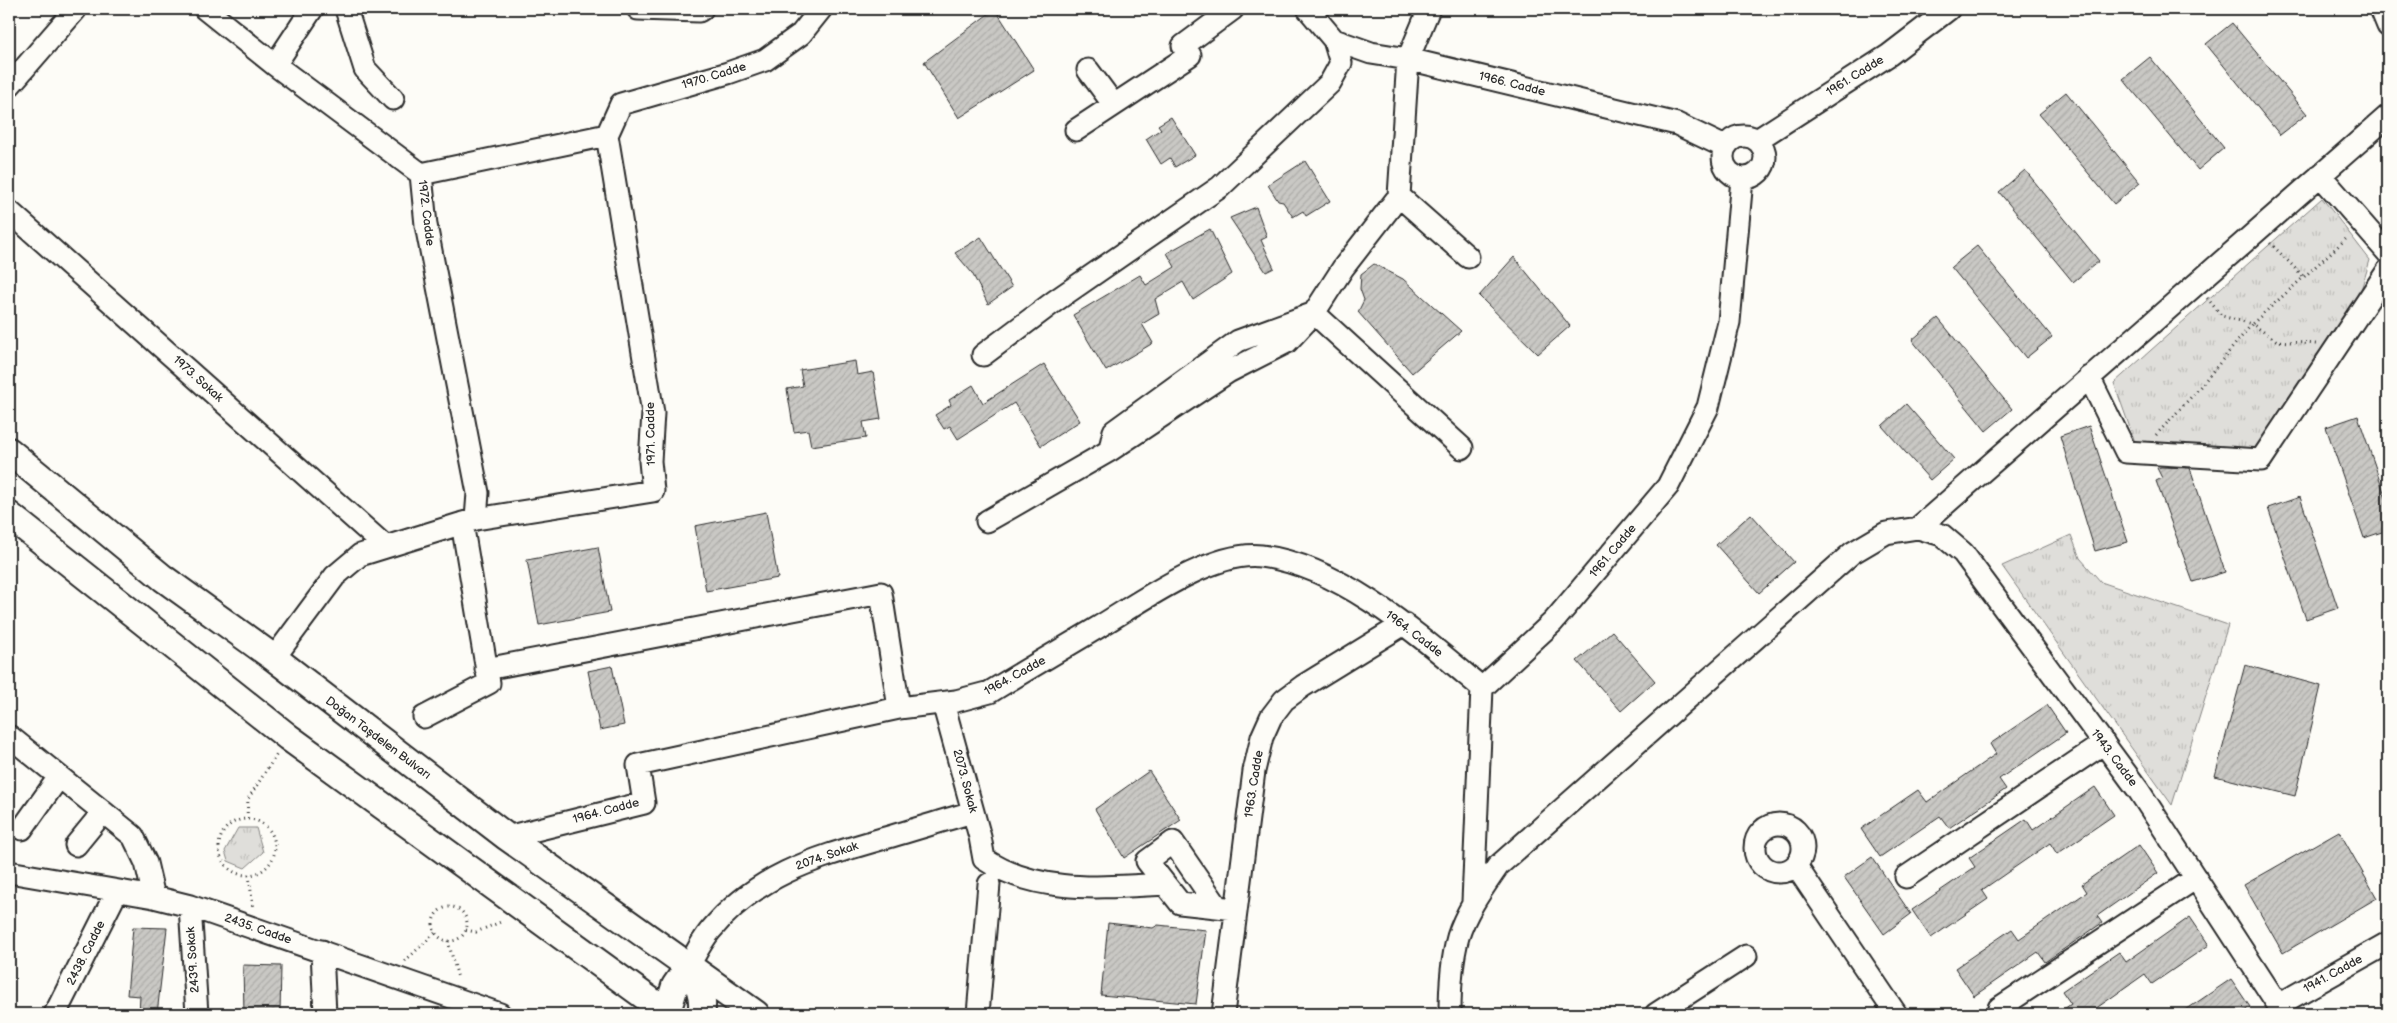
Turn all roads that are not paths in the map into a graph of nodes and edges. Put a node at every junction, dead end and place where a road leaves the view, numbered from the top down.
1 (76, 9) edge
2 (205, 9) edge
3 (312, 9) edge
4 (346, 9) edge
5 (638, 9) edge
6 (702, 9) edge
7 (821, 9) edge
8 (1233, 9) edge
9 (1308, 9) edge
10 (1429, 9) edge
11 (1949, 9) edge
12 (2381, 9) edge
13 (2388, 26) edge
14 (1334, 40) junction
15 (1408, 59) junction
16 (274, 65) junction
17 (1088, 70) dead end
18 (9, 86) edge
19 (394, 99) dead end
20 (1114, 105) junction
21 (2388, 116) edge
22 (1076, 130) dead end
23 (607, 135) junction
24 (1757, 140) junction
25 (1725, 147) junction
26 (421, 174) junction
27 (2320, 175) junction
28 (1742, 178) junction
29 (1398, 196) junction
30 (9, 211) edge
31 (2388, 253) edge
32 (1468, 257) dead end
33 (2388, 270) edge
34 (1314, 313) junction
35 (983, 355) dead end
36 (2089, 377) junction
37 (1462, 448) dead end
38 (9, 451) edge
39 (9, 515) edge
40 (469, 521) junction
41 (987, 521) dead end
42 (1918, 528) junction
43 (386, 547) junction
44 (1404, 624) junction
45 (274, 658) junction
46 (486, 669) junction
47 (1482, 688) junction
48 (943, 703) junction
49 (899, 708) junction
50 (424, 717) dead end
51 (9, 736) edge
52 (2104, 743) junction
53 (60, 777) junction
54 (103, 812) junction
55 (973, 812) junction
56 (22, 829) dead end
57 (507, 837) junction
58 (76, 845) dead end
59 (1796, 866) dead end
60 (9, 872) edge
61 (1906, 877) dead end
62 (2196, 878) junction
63 (989, 884) dead end
64 (1165, 884) junction
65 (117, 891) junction
66 (154, 897) junction
67 (1473, 904) junction
68 (190, 906) junction
69 (1226, 908) junction
70 (2388, 943) edge
71 (322, 951) junction
72 (1746, 956) dead end
73 (688, 967) junction
74 (1999, 1008) dead end
75 (2281, 1010) edge
76 (55, 1014) edge
77 (197, 1014) edge
78 (325, 1014) edge
79 (499, 1014) edge
80 (667, 1014) edge
81 (701, 1014) edge
82 (756, 1014) edge
83 (978, 1014) edge
84 (1223, 1014) edge
85 (1450, 1014) edge
86 (1656, 1014) edge
87 (1896, 1014) edge

1 - 18 street
2 - 16 street, 1972. Cadde
3 - 16 street
4 - 19 street
5 - 6 street
7 - 23 street, 1970. Cadde
8 - 20 street
9 - 14 street
10 - 15 street
11 - 24 street, 1961. Cadde
12 - 13 street
14 - 15 street, 1966. Cadde
14 - 35 street
15 - 25 street, 1966. Cadde
15 - 29 street
16 - 26 street, 1972. Cadde
17 - 20 street
20 - 22 street
21 - 27 street
23 - 26 street
23 - 40 street, 1971. Cadde
24 - 25 street
24 - 28 street
25 - 28 street
26 - 40 street, 1972. Cadde
27 - 31 street
27 - 36 street
28 - 47 street, 1961. Cadde
29 - 32 street
29 - 34 street
30 - 43 street, 1973. Sokak
33 - 36 street
34 - 37 street
34 - 41 street
36 - 42 street
38 - 45 main road, Doğan Taşdelen Bulvarı
39 - 80 main road
40 - 43 street, 1971. Cadde
40 - 46 street, 1972. Cadde
42 - 52 street, 1943. Cadde
42 - 67 street
43 - 45 street, 1971. Cadde
44 - 47 street, 1964. Cadde
44 - 48 street, 1964. Cadde
44 - 69 street, 1963. Cadde
45 - 57 main road, Doğan Taşdelen Bulvarı
46 - 49 street
46 - 50 street
47 - 67 street
48 - 49 street, 1964. Cadde
48 - 55 street, 2073. Sokak
49 - 57 street, 1964. Cadde
51 - 53 street
52 - 61 street
52 - 62 street, 1943. Cadde
53 - 54 street
53 - 56 street
54 - 58 street
54 - 66 street
55 - 64 street, 2073. Sokak
55 - 73 street, 2074. Sokak
57 - 73 main road, Doğan Taşdelen Bulvarı
59 - 87 street
60 - 65 street, 2435. Cadde
62 - 74 street
62 - 75 street, 1943. Cadde
63 - 83 street
64 - 69 street
64 - 69 street
65 - 66 street, 2435. Cadde
65 - 76 street, 2438. Cadde
66 - 68 street, 2435. Cadde
67 - 85 street
68 - 71 street, 2435. Cadde
68 - 77 street, 2439. Sokak
69 - 84 street, 1963. Cadde
70 - 75 street, 1941. Cadde
71 - 78 street
71 - 79 street, 2435. Cadde
72 - 86 street
73 - 80 main road
73 - 81 main road
73 - 82 main road, Doğan Taşdelen Bulvarı

